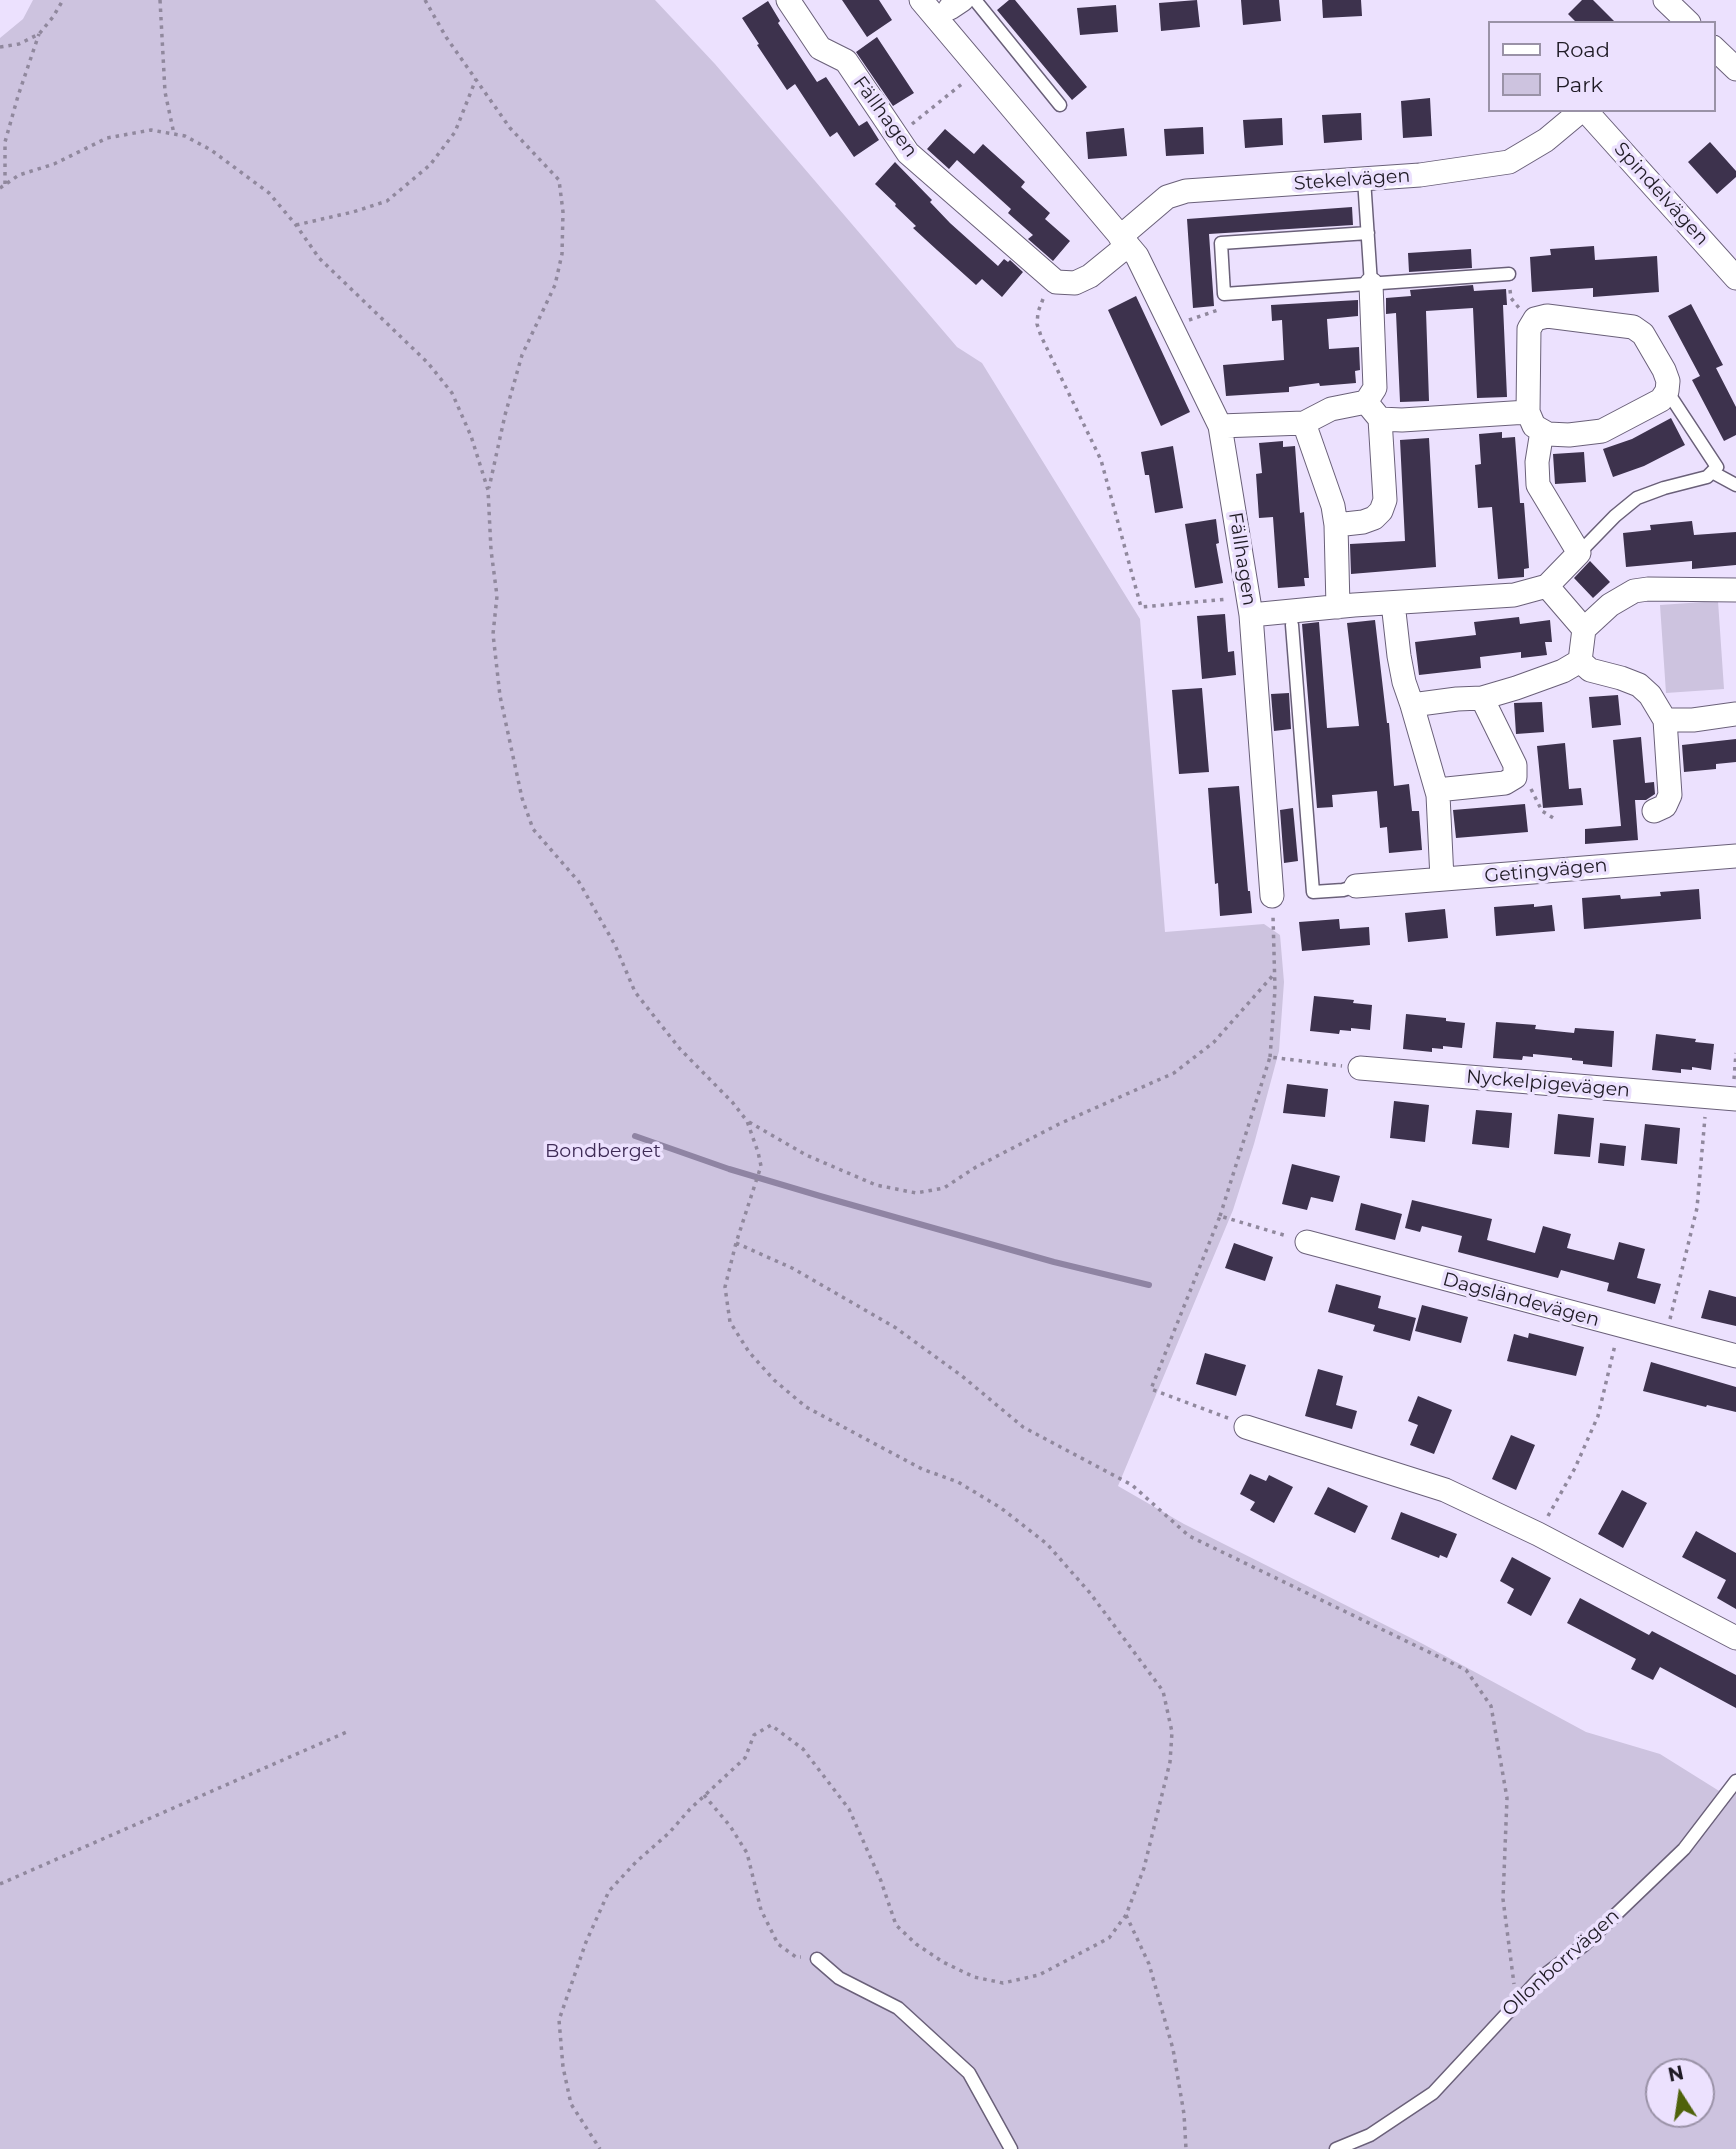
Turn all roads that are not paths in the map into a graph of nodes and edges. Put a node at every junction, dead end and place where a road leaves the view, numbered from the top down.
1 (788, 0) edge
2 (921, 0) edge
3 (975, 0) edge
4 (1715, 49) edge
5 (1736, 69) edge
6 (1060, 106) dead end
7 (1580, 112) edge
8 (1585, 112) edge
9 (1364, 179) junction
10 (1368, 233) junction
11 (1124, 241) junction
12 (1509, 274) road end
13 (1736, 278) edge
14 (1371, 284) junction
15 (1667, 391) junction
16 (1373, 410) junction
17 (1528, 412) junction
18 (1304, 423) junction
19 (1220, 426) junction
20 (1542, 431) junction
21 (1712, 472) junction
22 (1736, 485) edge
23 (1336, 524) junction
24 (1579, 553) junction
25 (1547, 586) junction
26 (1736, 590) edge
27 (1393, 603) junction
28 (1249, 606) junction
29 (1338, 607) junction
30 (1292, 625) dead end
31 (1584, 629) junction
32 (1580, 662) junction
33 (1482, 698) junction
34 (1412, 705) junction
35 (1736, 715) edge
36 (1665, 720) junction
37 (1437, 790) junction
38 (1654, 811) dead end
39 (1736, 856) edge
40 (1442, 879) junction
41 (1356, 886) joint
42 (1272, 895) road end
43 (1360, 1068) road end
44 (1736, 1099) edge
45 (1307, 1242) road end
46 (1736, 1356) edge
47 (1245, 1427) road end
48 (1736, 1638) edge
49 (1736, 1780) edge
50 (817, 1959) road end
51 (1011, 2149) edge
52 (1336, 2149) edge

1 - 11 street, Fällhagen
2 - 11 street, Fällhagen
3 - 6 lane
4 - 5 street
7 - 9 street, Stekelvägen
8 - 13 street, Spindelvägen
9 - 10 lane
9 - 11 street, Stekelvägen
10 - 14 lane
10 - 14 lane
11 - 19 street, Fällhagen
12 - 14 lane
14 - 16 street
15 - 17 street
15 - 20 street
15 - 21 lane
16 - 17 street
16 - 18 street
16 - 23 street
17 - 20 street
18 - 19 street
18 - 23 street
19 - 28 street, Fällhagen
20 - 24 street
21 - 22 lane
21 - 24 lane
23 - 29 street
24 - 25 street
25 - 27 street
25 - 31 street
26 - 31 street
27 - 29 street
27 - 34 street
28 - 29 street
28 - 42 street, Fällhagen
30 - 41 lane
31 - 32 street
32 - 33 street
32 - 36 street
33 - 34 street
33 - 37 street
34 - 37 street
35 - 36 street
36 - 38 street
37 - 40 street
39 - 40 street, Getingvägen
40 - 41 street, Getingvägen
43 - 44 street, Nyckelpigevägen
45 - 46 street, Dagsländevägen
47 - 48 street
49 - 52 lane, Ollonborrvägen
50 - 51 lane

